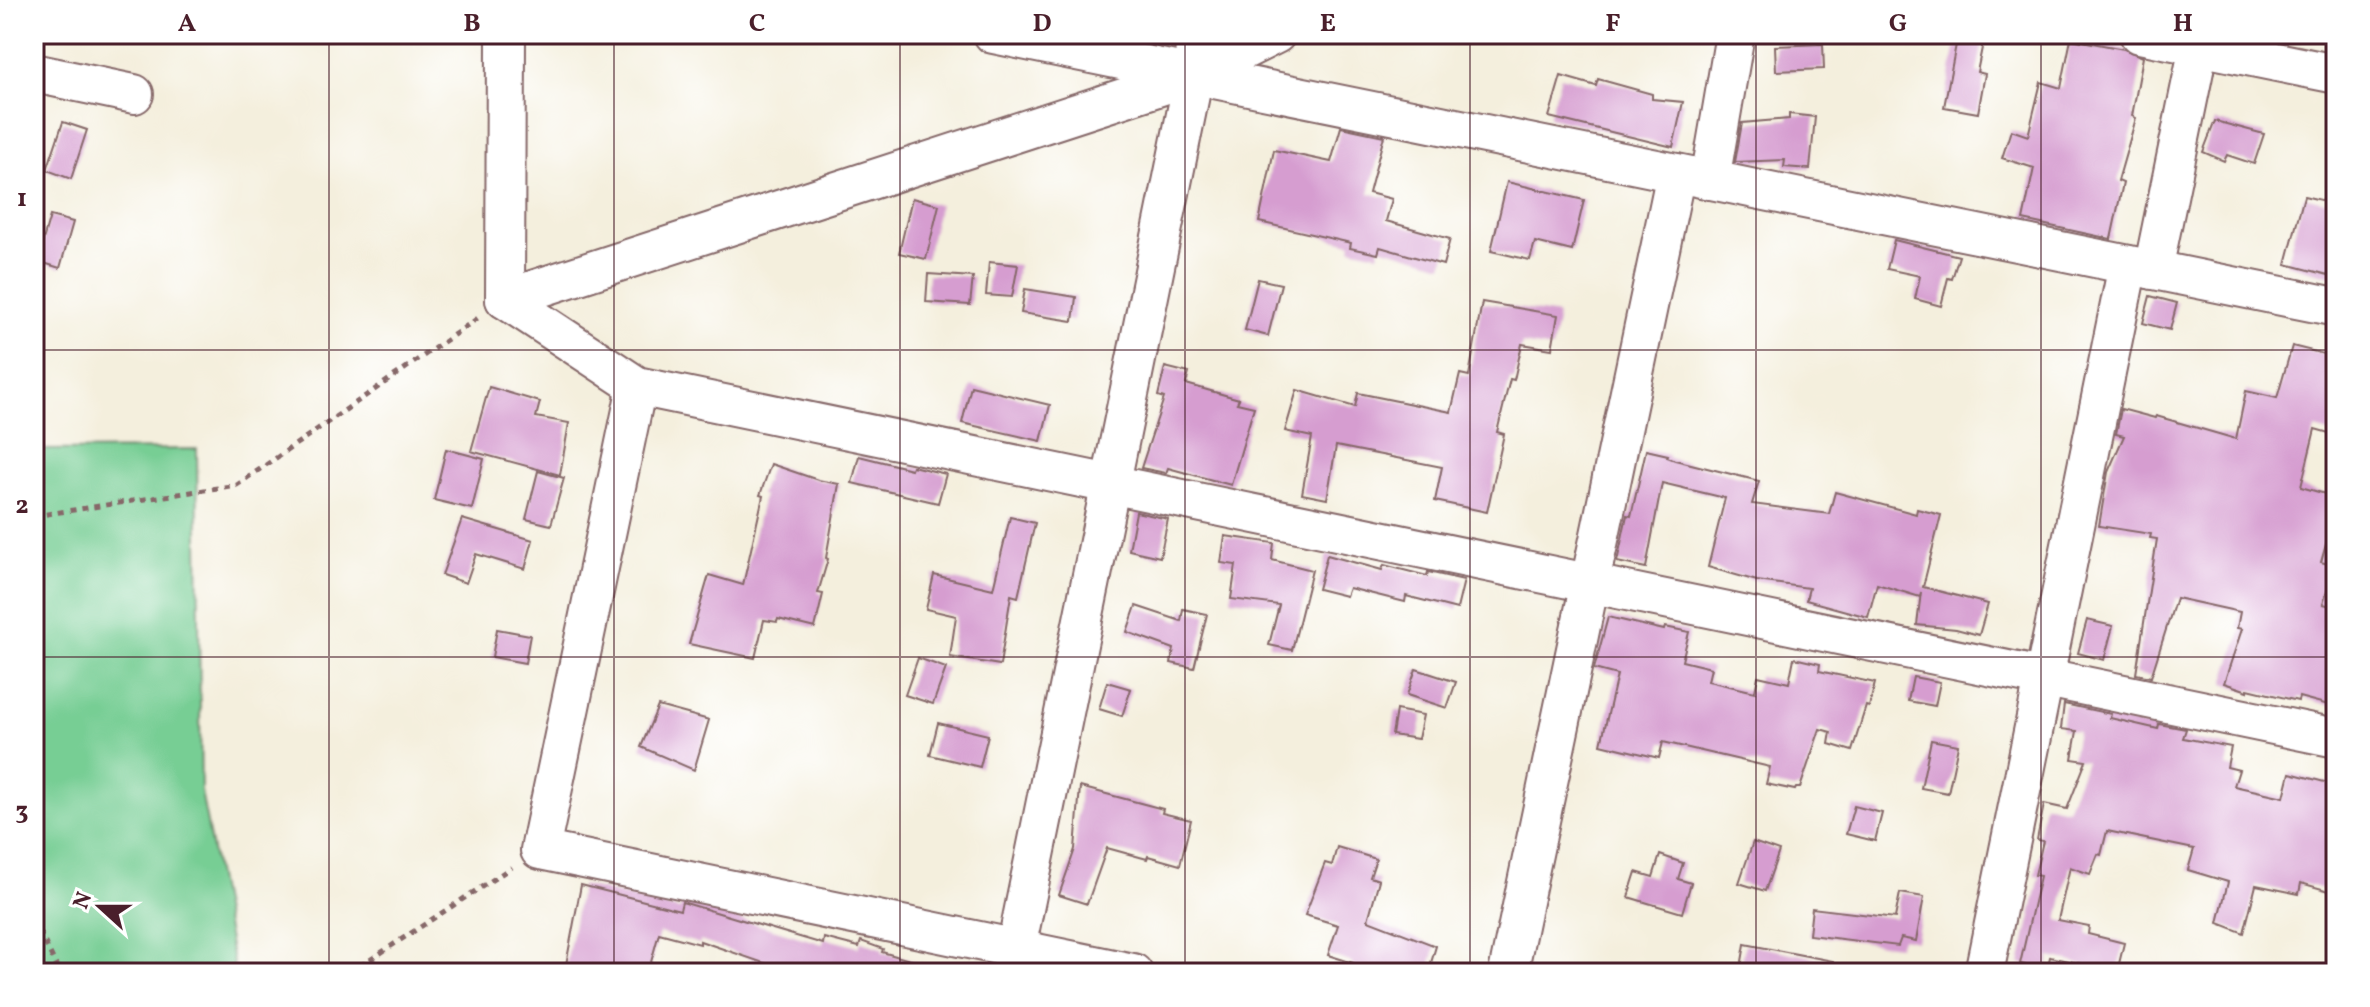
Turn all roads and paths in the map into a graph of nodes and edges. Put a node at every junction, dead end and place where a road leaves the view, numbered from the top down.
1 (506, 34) edge
2 (993, 34) edge
3 (1195, 34) edge
4 (1276, 34) edge
5 (1735, 34) edge
6 (2139, 34) edge
7 (2199, 46) junction
8 (34, 73) edge
9 (2336, 74) edge
10 (1194, 75) junction
11 (134, 94) dead end
12 (1693, 176) junction
13 (2140, 267) junction
14 (505, 299) junction
15 (2336, 307) edge
16 (637, 386) junction
17 (1110, 484) junction
18 (34, 516) edge
19 (1589, 583) junction
20 (2044, 678) junction
21 (2336, 738) edge
22 (540, 850) junction
23 (34, 921) edge
24 (1013, 961) edge
25 (60, 973) edge
26 (350, 973) edge
27 (1133, 973) edge
28 (1508, 973) edge
29 (1984, 973) edge

1 - 14 street
2 - 10 street
3 - 10 street
4 - 10 street
5 - 12 street
6 - 7 street
7 - 9 street
7 - 13 street
8 - 11 street
10 - 12 street
10 - 14 street
10 - 17 street
12 - 13 street
12 - 19 street
13 - 15 street
13 - 20 street
14 - 16 street
14 - 18 path
16 - 17 street
16 - 22 street
17 - 19 street
17 - 24 street
19 - 20 street
19 - 28 street
20 - 21 street
20 - 29 street
22 - 24 street
22 - 26 path
23 - 25 path
24 - 27 street

